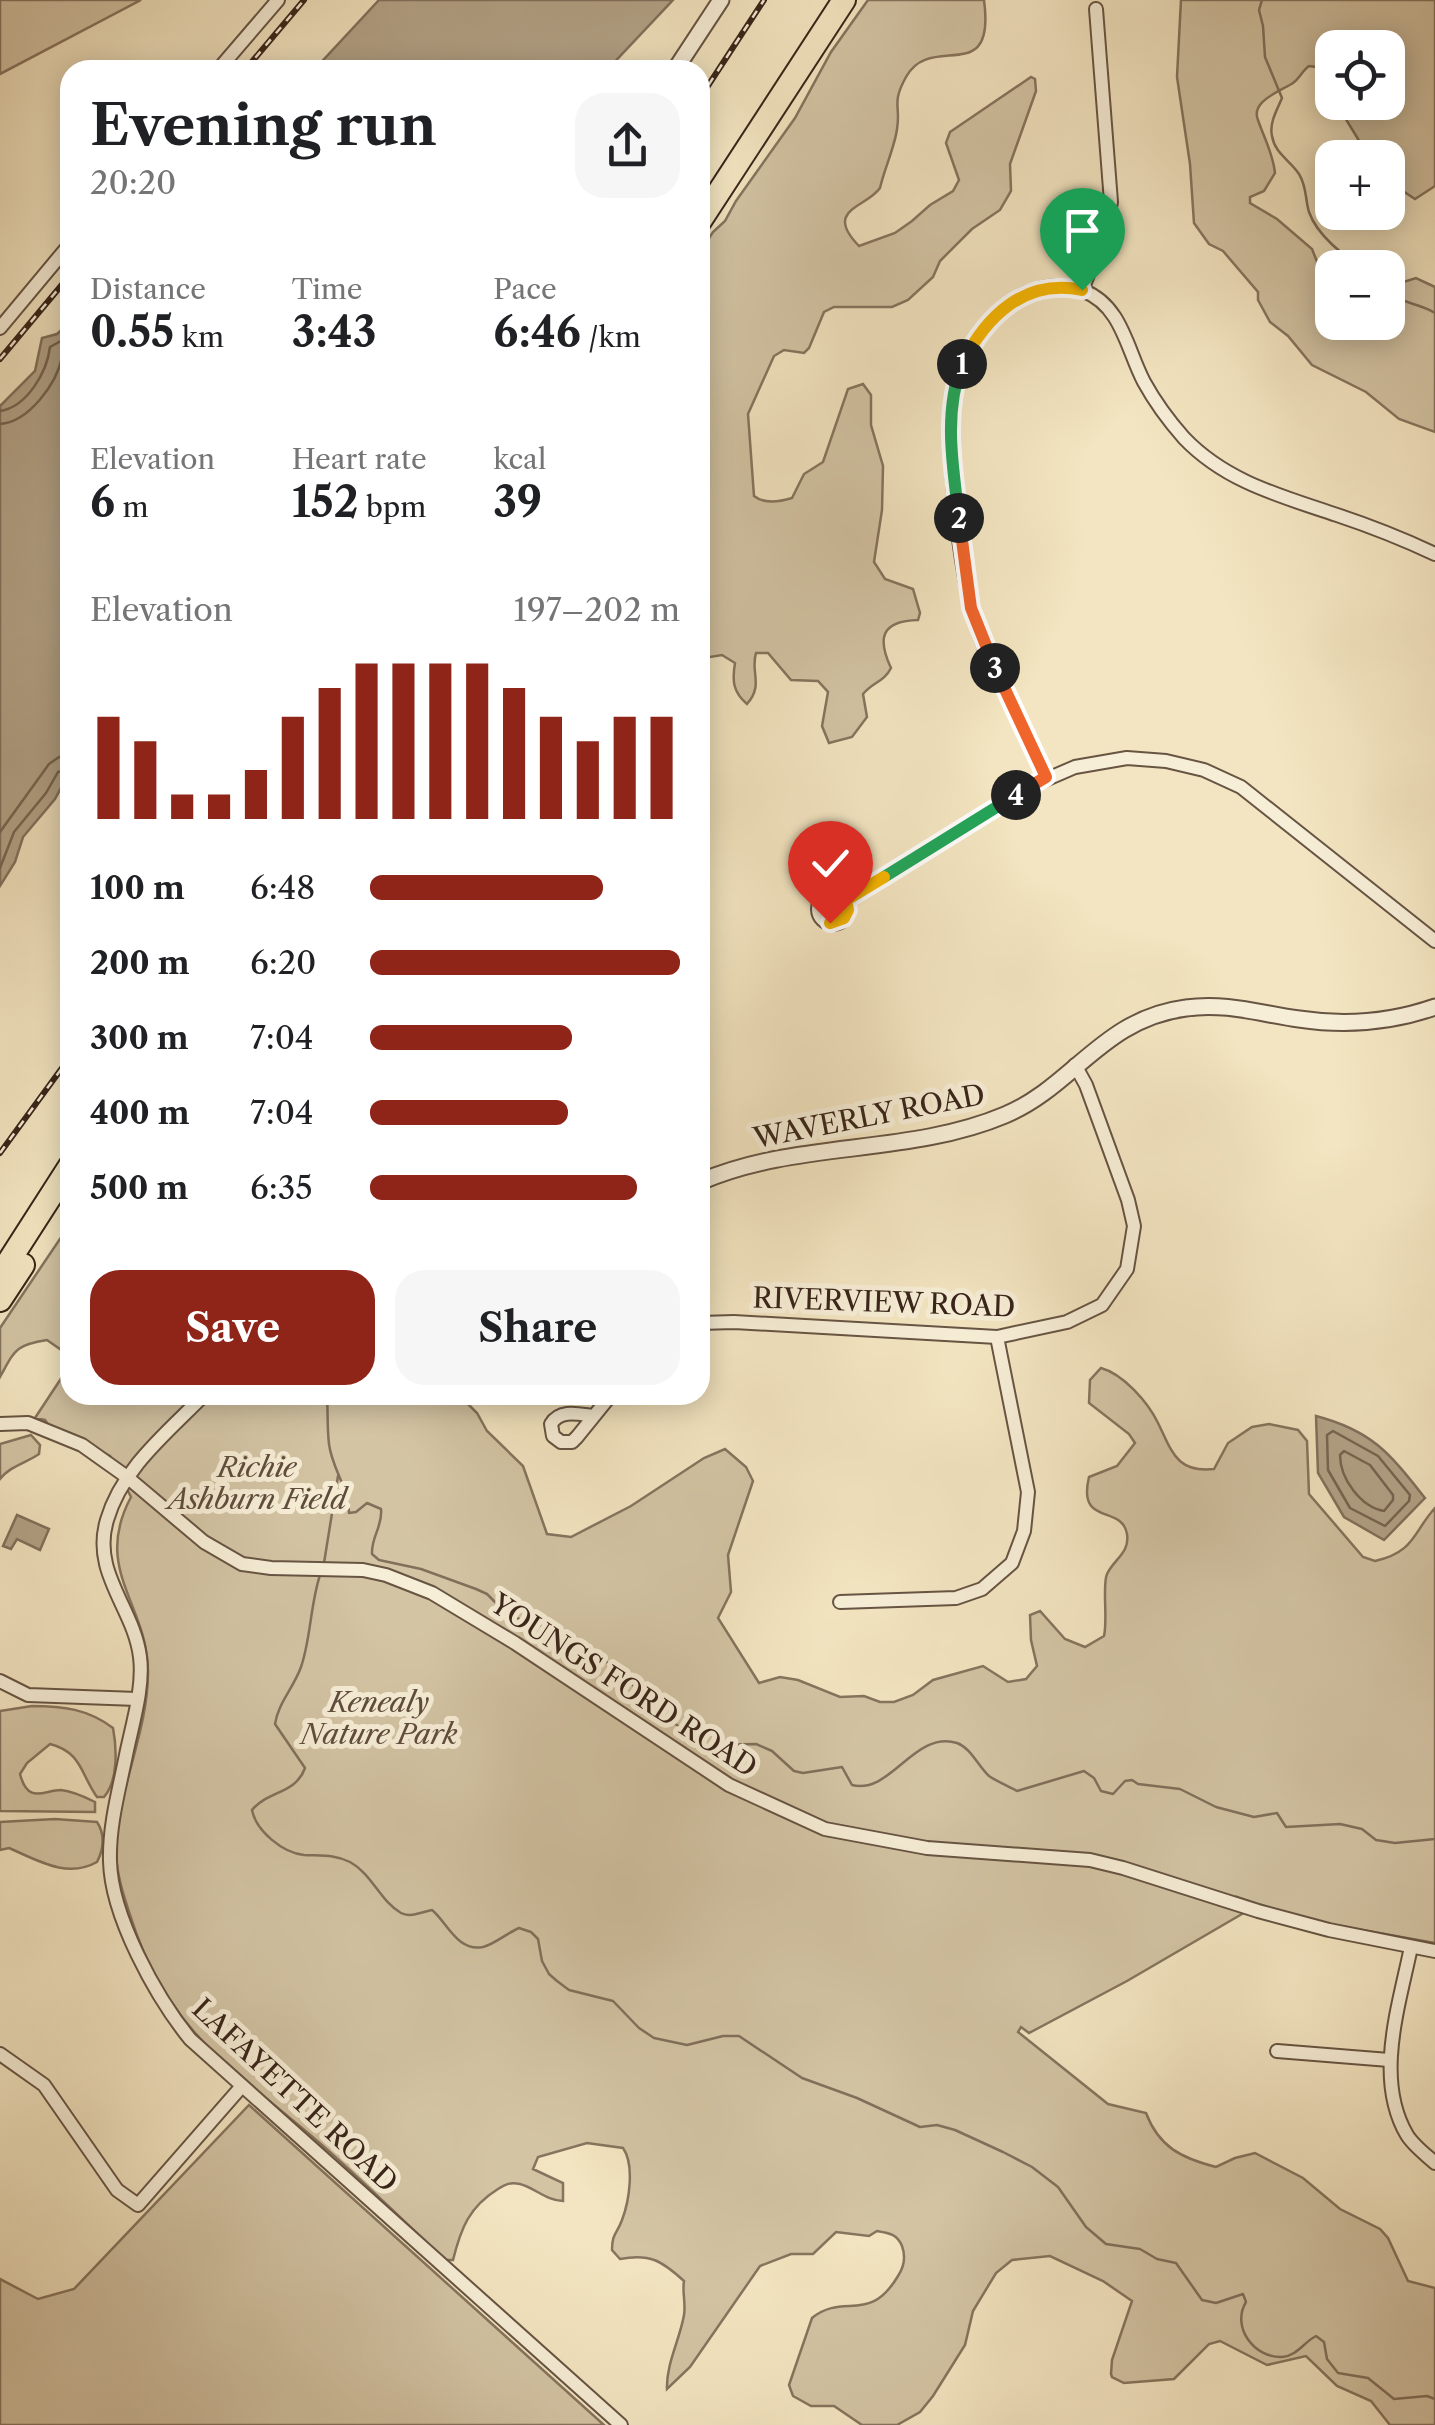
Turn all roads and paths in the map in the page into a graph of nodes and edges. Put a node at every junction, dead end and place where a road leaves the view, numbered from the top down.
1 (278, 0) edge
2 (721, 0) edge
3 (827, 0) edge
4 (844, 0) edge
5 (1096, 9) dead end
6 (227, 60) edge
7 (682, 60) edge
8 (710, 181) edge
9 (710, 206) edge
10 (60, 256) edge
11 (1082, 290) junction
12 (0, 328) edge
13 (1435, 554) edge
14 (1046, 777) junction
15 (846, 900) dead end
16 (1435, 940) edge
17 (1435, 1007) edge
18 (1075, 1066) junction
19 (710, 1179) edge
20 (60, 1185) edge
21 (60, 1204) edge
22 (31, 1240) junction
23 (0, 1275) edge
24 (0, 1300) edge
25 (710, 1323) edge
26 (997, 1337) junction
27 (195, 1405) edge
28 (602, 1405) edge
29 (593, 1416) dead end
30 (0, 1424) edge
31 (128, 1477) junction
32 (840, 1602) dead end
33 (0, 1681) edge
34 (137, 1699) junction
35 (1411, 1947) junction
36 (1435, 1951) edge
37 (1277, 2051) dead end
38 (0, 2054) edge
39 (1390, 2060) junction
40 (242, 2086) junction
41 (1435, 2164) edge
42 (621, 2425) edge

1 - 6 street
2 - 7 street
3 - 8 highway
4 - 9 highway
5 - 11 street
10 - 12 street
11 - 13 street
11 - 14 street
14 - 15 street
14 - 16 street
17 - 18 street, WAVERLY ROAD
18 - 19 street, WAVERLY ROAD
18 - 26 street, RIVERVIEW ROAD
20 - 22 highway
21 - 22 highway
22 - 23 highway
22 - 24 highway
25 - 26 street, RIVERVIEW ROAD
26 - 32 street
27 - 31 street, LAFAYETTE ROAD
28 - 29 street
30 - 31 street, YOUNGS FORD ROAD
31 - 34 street, LAFAYETTE ROAD
31 - 35 street, YOUNGS FORD ROAD
33 - 34 street
34 - 40 street, LAFAYETTE ROAD
35 - 36 street, YOUNGS FORD ROAD
35 - 39 street
37 - 39 street
38 - 40 street
39 - 41 street
40 - 42 street, LAFAYETTE ROAD

